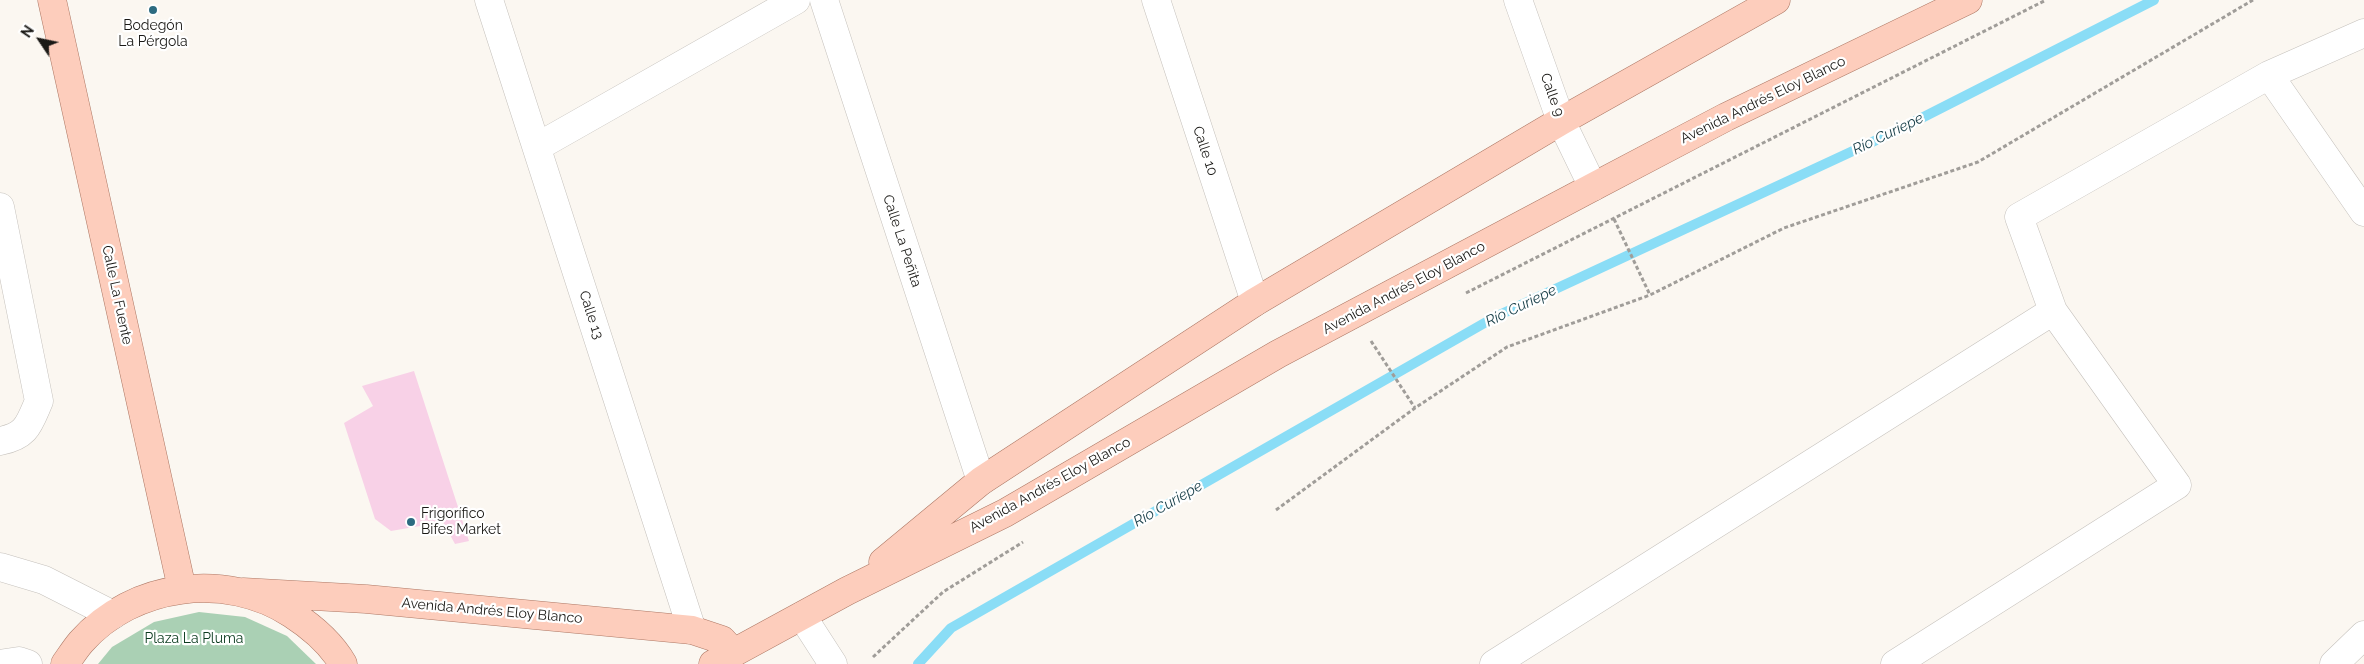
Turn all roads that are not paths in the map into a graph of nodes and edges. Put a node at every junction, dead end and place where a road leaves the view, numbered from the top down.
1 (52, 0) edge
2 (489, 0) edge
3 (796, 0) edge
4 (824, 0) edge
5 (1156, 0) edge
6 (1518, 0) edge
7 (1776, 0) edge
8 (1964, 1) edge
9 (2364, 33) edge
10 (2269, 75) junction
11 (1561, 120) junction
12 (537, 147) junction
13 (1593, 187) junction
14 (0, 207) edge
15 (2364, 212) edge
16 (1255, 302) junction
17 (2052, 311) junction
18 (0, 441) edge
19 (981, 481) junction
20 (0, 567) edge
21 (182, 589) junction
22 (848, 591) junction
23 (243, 592) junction
24 (113, 615) junction
25 (802, 616) junction
26 (692, 630) junction
27 (2364, 635) edge
28 (724, 658) edge
29 (0, 664) edge
30 (28, 664) edge
31 (65, 664) edge
32 (343, 664) edge
33 (833, 664) edge
34 (1494, 664) edge
35 (1896, 664) edge
36 (2334, 664) edge

1 - 21 main road, Calle La Fuente
2 - 12 street, Calle 13
3 - 12 street
4 - 19 street, Calle La Peñita
5 - 16 street, Calle 10
6 - 11 street, Calle 9
7 - 11 main road, Avenida Andrés Eloy Blanco
8 - 13 main road, Avenida Andrés Eloy Blanco
9 - 10 street
10 - 15 street
10 - 17 street
11 - 13 street, Calle 9
11 - 16 main road, Avenida Andrés Eloy Blanco
12 - 26 street, Calle 13
13 - 22 main road, Avenida Andrés Eloy Blanco
14 - 18 street
16 - 19 main road, Avenida Andrés Eloy Blanco
17 - 34 street
17 - 35 street
19 - 22 main road, Avenida Andrés Eloy Blanco
20 - 24 street
21 - 23 main road
21 - 24 main road
22 - 25 main road, Avenida Andrés Eloy Blanco
23 - 26 main road, Avenida Andrés Eloy Blanco
23 - 32 main road
24 - 31 main road
25 - 28 main road, Avenida Andrés Eloy Blanco
25 - 33 street
26 - 28 main road, Avenida Andrés Eloy Blanco
27 - 36 street
29 - 30 street

